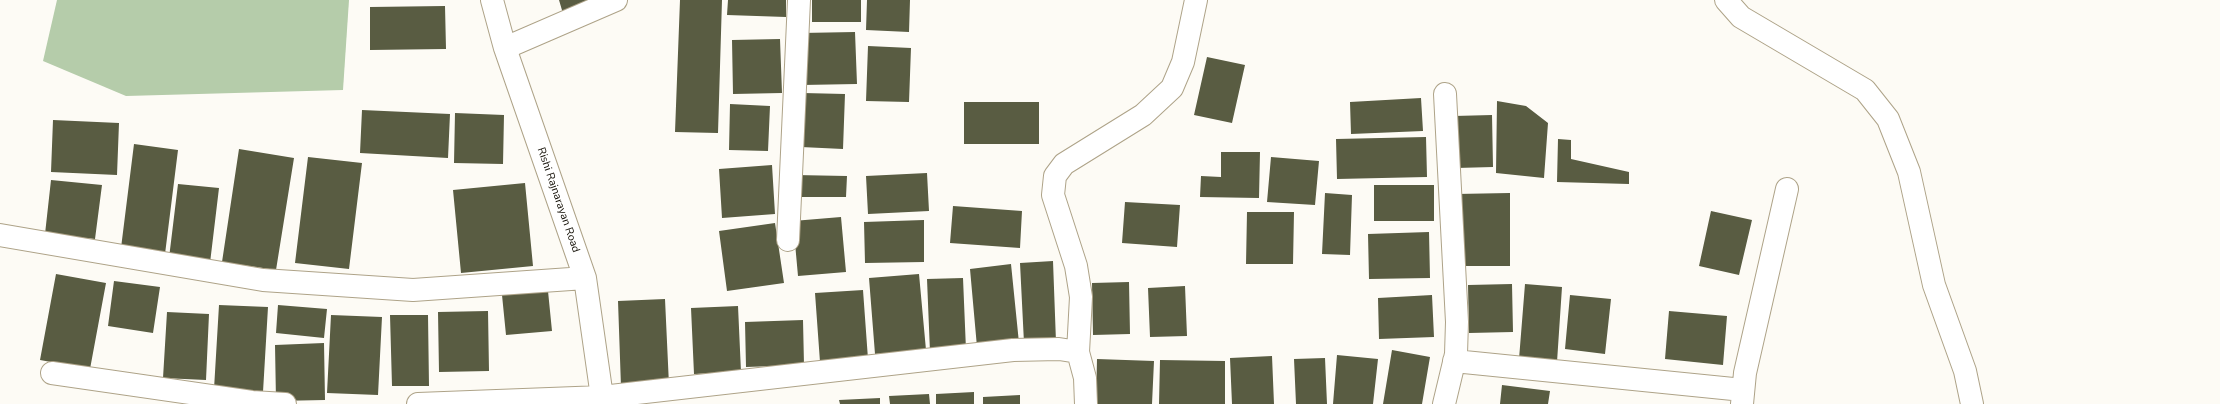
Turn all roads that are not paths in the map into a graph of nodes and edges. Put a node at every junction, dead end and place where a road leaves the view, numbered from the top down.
1 (492, 0) edge
2 (616, 0) edge
3 (799, 0) edge
4 (1196, 0) edge
5 (1726, 0) edge
6 (505, 48) junction
7 (1445, 94) dead end
8 (1787, 189) dead end
9 (0, 235) edge
10 (788, 240) dead end
11 (585, 278) junction
12 (1078, 352) junction
13 (1454, 361) junction
14 (52, 373) dead end
15 (1742, 397) edge
16 (603, 400) edge
17 (285, 404) edge
18 (418, 404) edge
19 (1086, 404) edge
20 (1444, 404) edge
21 (1972, 404) edge

1 - 6 street, Rishi Rajnarayan Road
2 - 6 street
3 - 10 street
4 - 12 street
5 - 21 street
6 - 11 street, Rishi Rajnarayan Road
7 - 13 street
8 - 15 street
9 - 11 street
11 - 16 street, Rishi Rajnarayan Road
12 - 16 street
12 - 19 street
13 - 15 street
13 - 20 street
14 - 17 street
16 - 18 street

